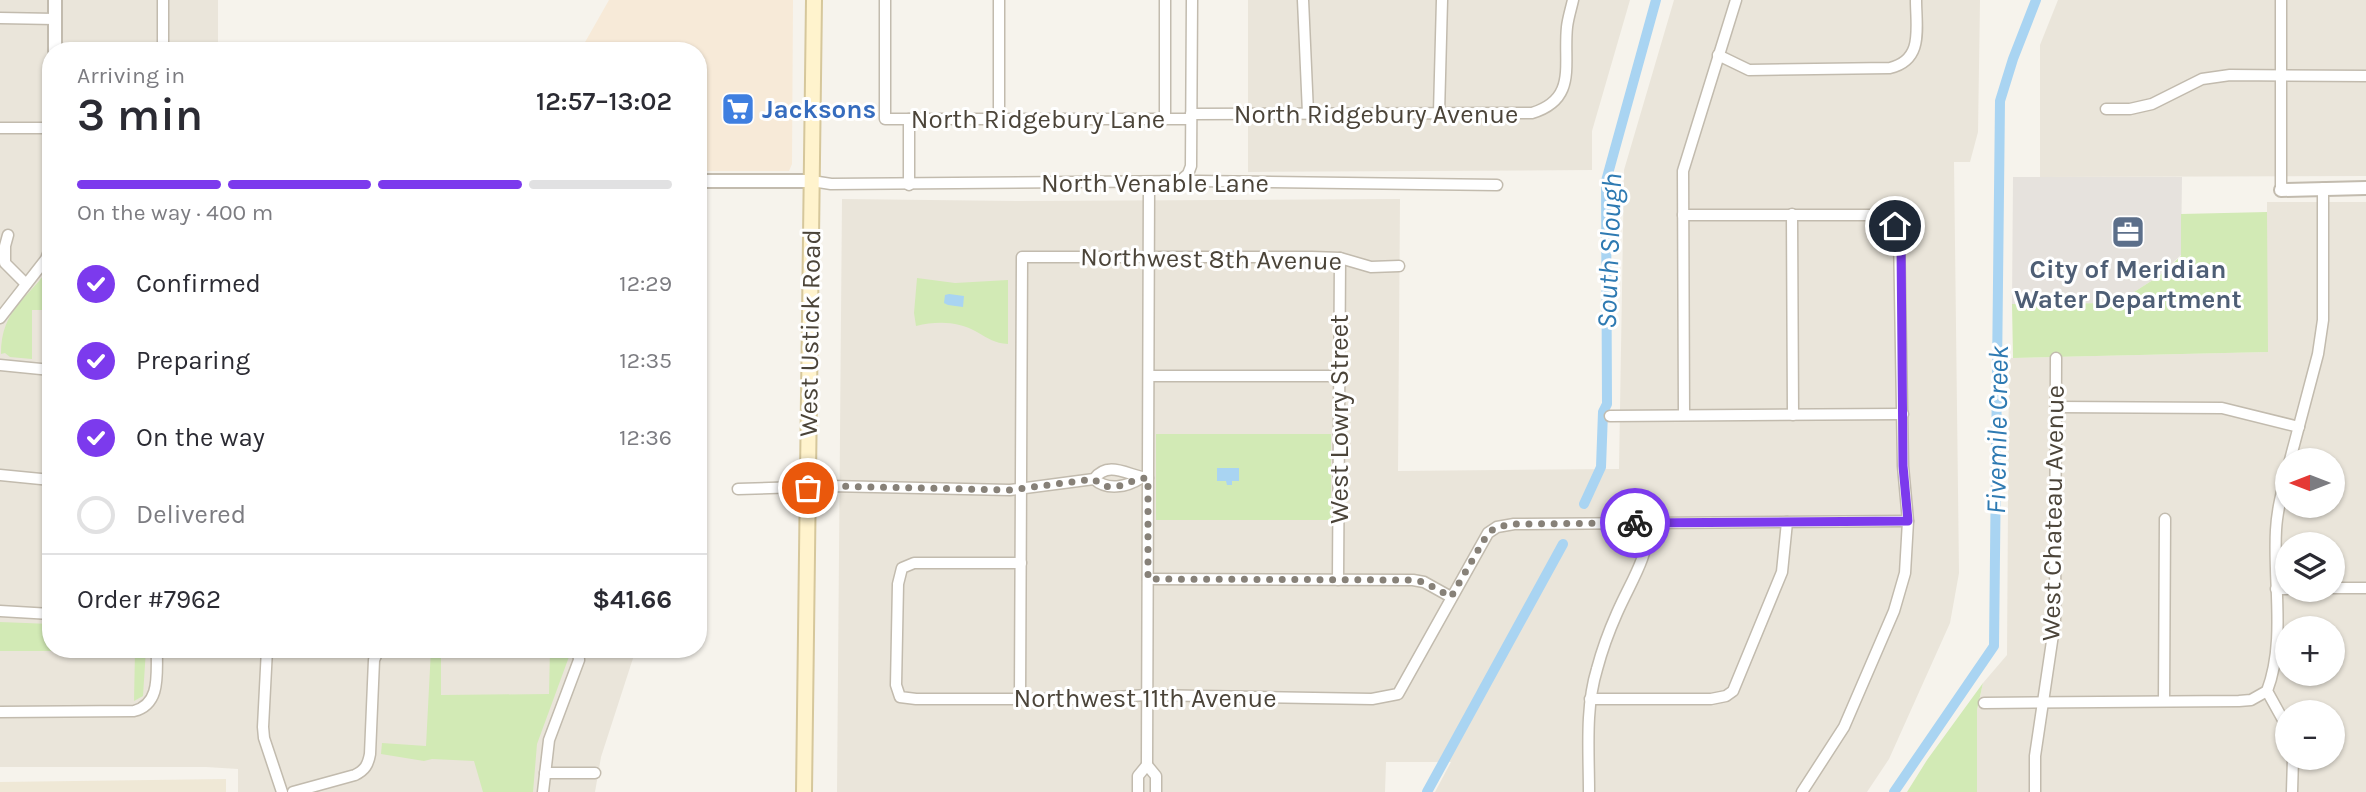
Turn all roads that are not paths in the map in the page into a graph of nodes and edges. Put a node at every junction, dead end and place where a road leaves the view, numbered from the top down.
1 (55, 0) edge
2 (163, 0) edge
3 (814, 0) edge
4 (885, 0) edge
5 (999, 0) edge
6 (1165, 0) edge
7 (1192, 0) edge
8 (1303, 0) edge
9 (1441, 0) edge
10 (1573, 0) edge
11 (1736, 0) edge
12 (1916, 0) edge
13 (2281, 0) edge
14 (0, 18) edge
15 (55, 19) junction
16 (55, 42) edge
17 (163, 42) edge
18 (1718, 55) junction
19 (2281, 75) junction
20 (2366, 76) edge
21 (2106, 109) dead end
22 (1308, 113) junction
23 (1439, 113) junction
24 (1191, 116) junction
25 (909, 119) junction
26 (999, 119) junction
27 (1165, 119) junction
28 (0, 128) edge
29 (42, 128) edge
30 (707, 181) edge
31 (812, 181) junction
32 (1180, 181) junction
33 (1149, 183) junction
34 (909, 184) junction
35 (1497, 185) dead end
36 (2323, 188) junction
37 (2366, 188) edge
38 (2281, 190) joint
39 (1792, 214) junction
40 (1683, 215) junction
41 (8, 235) dead end
42 (1149, 257) junction
43 (1340, 258) junction
44 (42, 264) edge
45 (1399, 266) dead end
46 (26, 284) junction
47 (0, 318) edge
48 (2056, 358) dead end
49 (0, 365) edge
50 (42, 369) edge
51 (1149, 376) junction
52 (1340, 376) junction
53 (2056, 407) junction
54 (1903, 414) junction
55 (1610, 415) dead end
56 (1684, 415) junction
57 (1793, 415) junction
58 (2299, 427) junction
59 (2293, 448) edge
60 (0, 475) edge
61 (1144, 478) junction
62 (42, 479) edge
63 (1094, 479) junction
64 (808, 488) junction
65 (738, 489) dead end
66 (1021, 489) junction
67 (2165, 519) dead end
68 (1908, 521) junction
69 (1787, 522) junction
70 (1650, 523) junction
71 (1021, 563) junction
72 (1148, 579) junction
73 (1338, 580) junction
74 (2345, 588) edge
75 (2366, 589) edge
76 (1451, 597) junction
77 (2281, 602) edge
78 (0, 611) edge
79 (42, 613) edge
80 (157, 658) edge
81 (267, 658) edge
82 (375, 658) edge
83 (579, 658) edge
84 (2267, 691) junction
85 (1147, 695) junction
86 (1020, 699) junction
87 (1590, 699) junction
88 (2164, 701) junction
89 (1984, 703) dead end
90 (2044, 703) junction
91 (2275, 705) edge
92 (0, 712) edge
93 (1147, 765) junction
94 (2292, 770) edge
95 (545, 773) junction
96 (595, 773) dead end
97 (282, 792) edge
98 (293, 792) edge
99 (544, 792) edge
100 (804, 792) edge
101 (1138, 792) edge
102 (1156, 792) edge
103 (1589, 792) edge
104 (1802, 792) edge
105 (2035, 792) edge
106 (2292, 792) edge

1 - 15 street
2 - 17 street
3 - 31 main road, West Ustick Road
4 - 25 street, North Ridgebury Lane
5 - 26 street
6 - 27 street
7 - 24 street
8 - 22 street
9 - 23 street
10 - 23 street, North Ridgebury Avenue
11 - 18 street
12 - 18 street
13 - 19 street
14 - 15 street
15 - 16 street
18 - 40 street
19 - 20 street
19 - 21 street
19 - 38 street
22 - 23 street, North Ridgebury Avenue
22 - 24 street, North Ridgebury Avenue
24 - 27 street, North Ridgebury Lane
24 - 32 street
25 - 26 street, North Ridgebury Lane
25 - 34 street
26 - 27 street, North Ridgebury Lane
28 - 29 street
30 - 31 street
31 - 34 street, North Venable Lane
31 - 64 main road, West Ustick Road
32 - 33 street, North Venable Lane
32 - 35 street, North Venable Lane
33 - 34 street, North Venable Lane
33 - 42 street
36 - 37 street
36 - 38 street
36 - 58 street
39 - 40 street
39 - 54 street
39 - 57 street
40 - 56 street
41 - 46 street
42 - 43 street, Northwest 8th Avenue
42 - 51 street
42 - 66 street, Northwest 8th Avenue
43 - 45 street, Northwest 8th Avenue
43 - 52 street, West Lowry Street
44 - 46 street
46 - 47 street
48 - 53 street, West Chateau Avenue
49 - 50 street
51 - 52 street
51 - 61 street
52 - 73 street, West Lowry Street
53 - 58 street
53 - 90 street, West Chateau Avenue
54 - 57 street
54 - 68 street
55 - 56 street
56 - 57 street
58 - 59 street
60 - 62 street
61 - 63 street
61 - 63 street
61 - 72 street
63 - 66 street
64 - 65 street
64 - 66 street
64 - 100 main road, West Ustick Road
66 - 71 street
67 - 88 street
68 - 69 street
68 - 104 street
69 - 70 street
69 - 87 street
70 - 76 street
70 - 87 street
71 - 86 street
71 - 86 street, Northwest 11th Avenue
72 - 73 street
72 - 85 street
73 - 76 street
74 - 75 street
76 - 85 street, Northwest 11th Avenue
77 - 84 street
78 - 79 street
80 - 92 street
81 - 97 street
82 - 98 street
83 - 95 street
84 - 88 street
84 - 91 street
85 - 86 street, Northwest 11th Avenue
85 - 93 street
87 - 103 street
88 - 90 street
89 - 90 street
90 - 105 street, West Chateau Avenue
93 - 101 street
93 - 102 street
94 - 106 street
95 - 96 street
95 - 99 street

